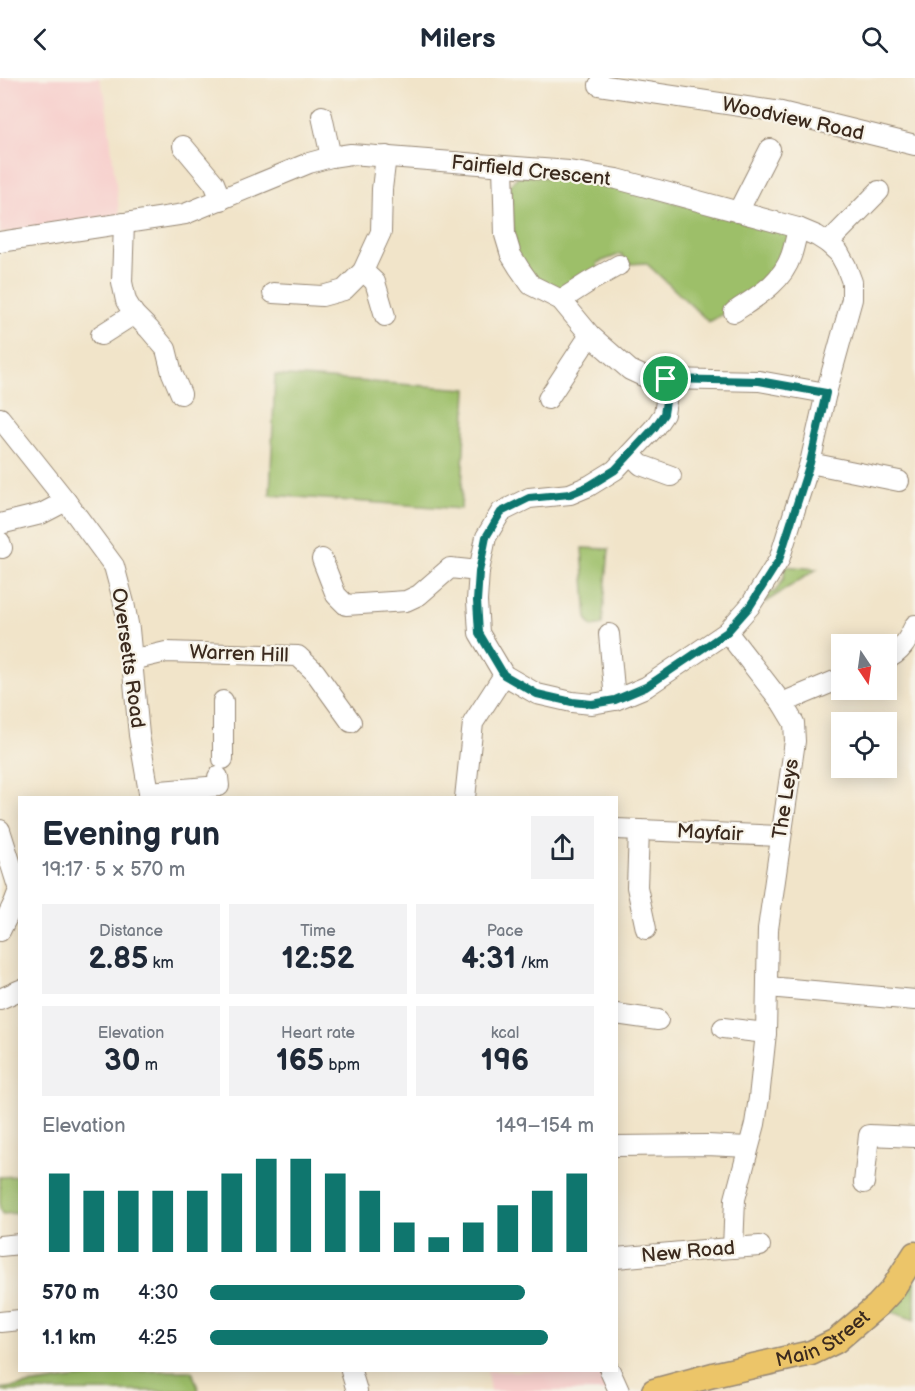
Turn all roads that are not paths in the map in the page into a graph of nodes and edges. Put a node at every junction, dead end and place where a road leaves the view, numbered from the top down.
1 (599, 85) dead end
2 (322, 116) dead end
3 (915, 145) edge
4 (183, 146) dead end
5 (770, 149) dead end
6 (386, 156) junction
7 (332, 157) junction
8 (503, 166) junction
9 (879, 191) dead end
10 (221, 200) junction
11 (738, 213) junction
12 (124, 223) junction
13 (798, 228) junction
14 (0, 242) edge
15 (828, 243) junction
16 (619, 265) dead end
17 (363, 271) junction
18 (273, 293) dead end
19 (561, 300) junction
20 (734, 312) dead end
21 (134, 314) junction
22 (385, 316) dead end
23 (101, 335) dead end
24 (590, 335) junction
25 (666, 379) junction
26 (826, 393) junction
27 (181, 394) dead end
28 (548, 399) dead end
29 (0, 418) edge
30 (630, 454) junction
31 (810, 463) junction
32 (671, 476) dead end
33 (899, 481) dead end
34 (66, 501) junction
35 (0, 524) edge
36 (322, 559) dead end
37 (479, 572) junction
38 (915, 625) edge
39 (727, 632) junction
40 (609, 634) dead end
41 (897, 653) edge
42 (132, 660) junction
43 (504, 675) junction
44 (831, 683) edge
45 (615, 700) junction
46 (223, 701) dead end
47 (782, 703) junction
48 (351, 722) dead end
49 (149, 795) edge
50 (465, 796) edge
51 (618, 829) edge
52 (0, 830) edge
53 (639, 830) junction
54 (780, 836) junction
55 (18, 887) edge
56 (18, 893) edge
57 (646, 930) dead end
58 (0, 931) edge
59 (768, 987) junction
60 (915, 1000) edge
61 (618, 1014) edge
62 (658, 1020) dead end
63 (723, 1028) dead end
64 (766, 1033) junction
65 (915, 1137) edge
66 (618, 1146) edge
67 (748, 1147) junction
68 (864, 1183) dead end
69 (18, 1244) edge
70 (0, 1246) edge
71 (760, 1246) dead end
72 (733, 1248) junction
73 (618, 1258) edge
74 (909, 1264) edge
75 (18, 1320) edge
76 (0, 1322) edge
77 (351, 1372) edge
78 (610, 1372) edge
79 (357, 1391) edge
80 (619, 1391) edge
81 (654, 1391) edge

1 - 3 street, Woodview Road
2 - 7 street
4 - 10 street
5 - 11 street
6 - 7 street, Fairfield Crescent
6 - 8 street, Fairfield Crescent
6 - 17 street
7 - 10 street, Fairfield Crescent
8 - 11 street, Fairfield Crescent
8 - 19 street
9 - 15 street
10 - 12 street, Fairfield Crescent
11 - 13 street, Fairfield Crescent
12 - 14 street, Fairfield Crescent
12 - 21 street
13 - 15 street, Fairfield Crescent
13 - 20 street
15 - 26 street, Fairfield Crescent
16 - 19 street
17 - 18 street
17 - 22 street
19 - 24 street
21 - 23 street
21 - 27 street
24 - 25 street
24 - 28 street
25 - 26 street
25 - 30 street
26 - 31 street, Fairfield Crescent
29 - 34 street, Oversetts Road
30 - 32 street
30 - 37 street
31 - 33 street
31 - 39 street, Fairfield Crescent
34 - 35 street
34 - 42 street, Oversetts Road
36 - 37 street
37 - 43 street
38 - 41 street
39 - 45 street, Fairfield Crescent
39 - 47 street, The Leys
40 - 45 street
42 - 48 street, Warren Hill
42 - 49 street, Oversetts Road
43 - 45 street, Fairfield Crescent
43 - 50 street
44 - 47 street
46 - 49 street, Oversetts Road
47 - 54 street, The Leys
51 - 53 street, Mayfair
52 - 55 street
53 - 54 street, Mayfair
53 - 57 street
54 - 59 street, The Leys
56 - 58 street
59 - 60 street
59 - 64 street, The Leys
61 - 62 street
63 - 64 street
64 - 67 street, The Leys
65 - 68 street
66 - 67 street
67 - 72 street, The Leys
69 - 70 street
71 - 72 street, New Road
72 - 73 street, New Road
74 - 81 main road, Main Street
75 - 76 street
77 - 79 street
78 - 80 street

